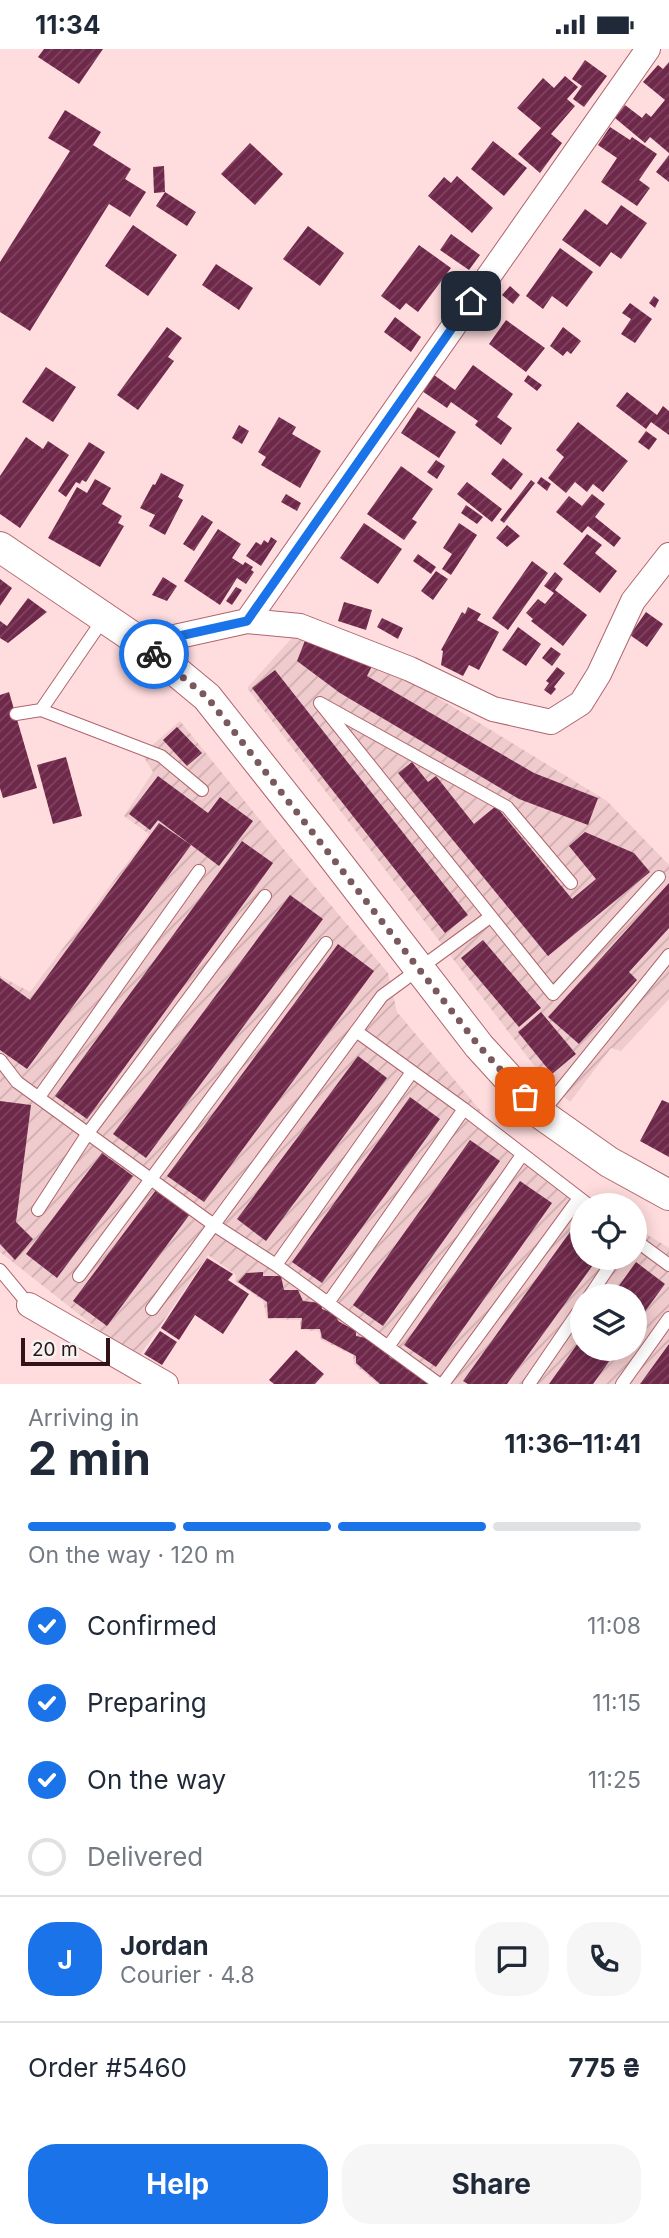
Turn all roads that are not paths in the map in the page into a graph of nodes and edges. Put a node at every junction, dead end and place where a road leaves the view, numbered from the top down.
1 (648, 49) edge
2 (0, 547) edge
3 (669, 555) edge
4 (104, 618) junction
5 (247, 621) junction
6 (143, 644) junction
7 (41, 710) junction
8 (16, 714) dead end
9 (202, 790) dead end
10 (199, 871) dead end
11 (659, 877) dead end
12 (572, 883) dead end
13 (265, 896) dead end
14 (489, 917) junction
15 (326, 943) dead end
16 (669, 955) edge
17 (419, 969) junction
18 (356, 1031) junction
19 (0, 1060) edge
20 (412, 1072) junction
21 (39, 1097) junction
22 (464, 1109) junction
23 (541, 1114) junction
24 (88, 1133) junction
25 (522, 1155) junction
26 (151, 1178) junction
27 (572, 1193) edge
28 (669, 1195) edge
29 (38, 1210) dead end
30 (570, 1220) edge
31 (214, 1225) junction
32 (647, 1249) edge
33 (276, 1265) junction
34 (669, 1265) edge
35 (0, 1270) edge
36 (79, 1276) dead end
37 (328, 1303) junction
38 (29, 1304) joint
39 (152, 1309) dead end
40 (669, 1318) edge
41 (570, 1324) edge
42 (388, 1346) junction
43 (166, 1384) edge
44 (441, 1384) edge
45 (528, 1384) edge
46 (622, 1384) edge

1 - 5 street
2 - 4 street
3 - 5 street
4 - 6 street
4 - 7 lane
5 - 6 street
6 - 17 street
7 - 8 lane
7 - 9 lane
10 - 21 lane
11 - 14 lane
12 - 14 lane
13 - 24 lane
14 - 17 lane
15 - 26 lane
16 - 23 lane
17 - 18 lane
17 - 23 street
18 - 20 lane
18 - 31 lane
19 - 21 lane
20 - 22 lane
20 - 33 lane
21 - 24 lane
22 - 25 lane
22 - 37 lane
23 - 28 street
24 - 26 lane
24 - 29 lane
25 - 27 lane
25 - 42 lane
26 - 31 lane
26 - 36 lane
30 - 44 lane
31 - 33 lane
31 - 39 lane
32 - 34 lane
33 - 37 lane
35 - 38 lane
37 - 42 lane
38 - 43 street
40 - 46 lane
41 - 45 lane
42 - 44 lane

